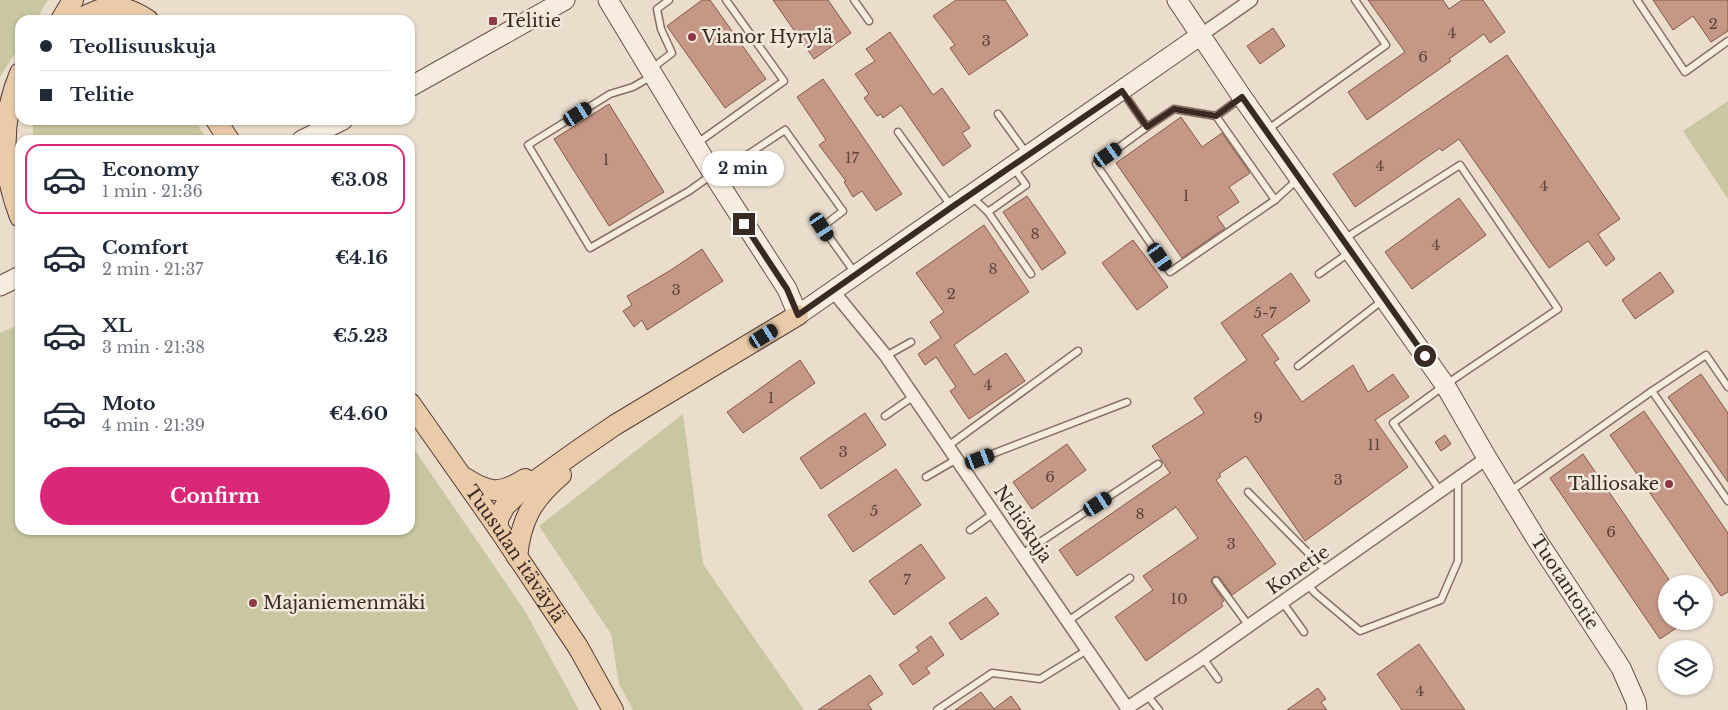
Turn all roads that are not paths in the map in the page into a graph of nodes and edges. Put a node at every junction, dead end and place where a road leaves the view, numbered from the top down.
1 (73, 0) edge
2 (135, 0) edge
3 (565, 0) edge
4 (608, 0) edge
5 (669, 0) edge
6 (726, 0) edge
7 (854, 0) edge
8 (1177, 0) edge
9 (1251, 0) edge
10 (1355, 0) edge
11 (1637, 0) edge
12 (64, 15) edge
13 (87, 15) edge
14 (141, 15) edge
15 (145, 15) edge
16 (869, 21) dead end
17 (1201, 35) junction
18 (1728, 41) edge
19 (652, 73) junction
20 (415, 84) edge
21 (15, 86) edge
22 (1122, 91) junction
23 (1242, 97) junction
24 (998, 114) dead end
25 (1216, 116) junction
26 (333, 125) edge
27 (1147, 127) junction
28 (1266, 130) junction
29 (898, 132) dead end
30 (312, 135) edge
31 (695, 145) junction
32 (1020, 161) junction
33 (713, 174) junction
34 (1300, 178) junction
35 (970, 195) junction
36 (1275, 200) junction
37 (15, 204) edge
38 (952, 207) junction
39 (988, 212) junction
40 (1347, 245) junction
41 (856, 274) junction
42 (1031, 274) dead end
43 (1319, 274) dead end
44 (15, 278) edge
45 (0, 286) edge
46 (833, 291) junction
47 (1384, 299) junction
48 (798, 315) junction
49 (911, 342) dead end
50 (1078, 351) dead end
51 (886, 356) junction
52 (1298, 366) dead end
53 (1445, 385) junction
54 (1728, 387) edge
55 (1652, 391) junction
56 (914, 396) junction
57 (1127, 402) dead end
58 (644, 408) junction
59 (415, 410) edge
60 (885, 416) dead end
61 (948, 446) junction
62 (1487, 458) junction
63 (959, 462) junction
64 (1158, 464) dead end
65 (461, 476) junction
66 (926, 477) dead end
67 (1458, 480) junction
68 (1248, 492) dead end
69 (1441, 492) junction
70 (1508, 493) junction
71 (1728, 501) edge
72 (994, 513) junction
73 (498, 528) junction
74 (970, 530) dead end
75 (1022, 554) junction
76 (517, 557) junction
77 (1327, 572) junction
78 (1130, 578) dead end
79 (1216, 582) dead end
80 (1308, 584) junction
81 (1283, 603) junction
82 (1068, 621) junction
83 (1249, 626) junction
84 (1304, 632) dead end
85 (1087, 650) junction
86 (1203, 658) junction
87 (1218, 679) dead end
88 (1147, 695) junction
89 (1128, 709) edge
90 (614, 710) edge
91 (937, 710) edge
92 (1159, 710) edge
93 (1637, 710) edge

1 - 12 main road
2 - 15 main road
3 - 20 street
4 - 19 street
5 - 19 lane
6 - 31 lane
7 - 16 lane
8 - 17 street
9 - 17 street
10 - 28 lane
11 - 18 lane
13 - 14 main road
17 - 22 street
17 - 23 street, Tuotantotie
19 - 31 street
19 - 33 lane
21 - 37 main road
22 - 27 lane
22 - 32 street
23 - 25 lane
23 - 28 street, Tuotantotie
24 - 32 lane
25 - 27 lane
25 - 36 lane
26 - 30 street
27 - 36 lane
28 - 34 street, Tuotantotie
29 - 38 lane
31 - 33 street
32 - 35 street
32 - 39 lane
33 - 41 lane
33 - 48 street
34 - 36 lane
34 - 40 street, Tuotantotie
35 - 38 street
35 - 39 lane
38 - 41 street
39 - 42 lane
40 - 43 lane
40 - 47 street, Tuotantotie
40 - 53 lane
41 - 46 street
44 - 45 street
46 - 48 street
46 - 51 street, Neliökuja
47 - 52 lane
47 - 53 street, Tuotantotie
48 - 58 main road
49 - 51 lane
50 - 61 lane
51 - 56 street, Neliökuja
53 - 62 street, Tuotantotie
53 - 69 lane
54 - 55 lane
55 - 70 lane
55 - 71 lane
56 - 60 lane
56 - 61 street, Neliökuja
57 - 63 lane
58 - 65 main road
58 - 73 main road
58 - 76 main road
59 - 65 main road, Tuusulan itäväylä
61 - 63 street, Neliökuja
62 - 67 street, Konetie
62 - 70 street, Tuotantotie
63 - 66 lane
63 - 72 street, Neliökuja
64 - 75 lane
65 - 73 main road, Tuusulan itäväylä
67 - 69 street, Konetie
67 - 80 lane
68 - 77 lane
69 - 77 street, Konetie
70 - 93 street, Tuotantotie
72 - 74 lane
72 - 75 street, Neliökuja
73 - 76 main road, Tuusulan itäväylä
75 - 82 street, Neliökuja
76 - 90 main road, Tuusulan itäväylä
77 - 80 street, Konetie
78 - 82 lane
79 - 83 lane
80 - 81 street, Konetie
81 - 83 street, Konetie
81 - 84 lane
82 - 85 street, Neliökuja
83 - 86 street, Konetie
85 - 89 street, Neliökuja
85 - 91 lane
86 - 87 lane
86 - 88 street, Konetie
88 - 89 street, Konetie
88 - 92 lane

